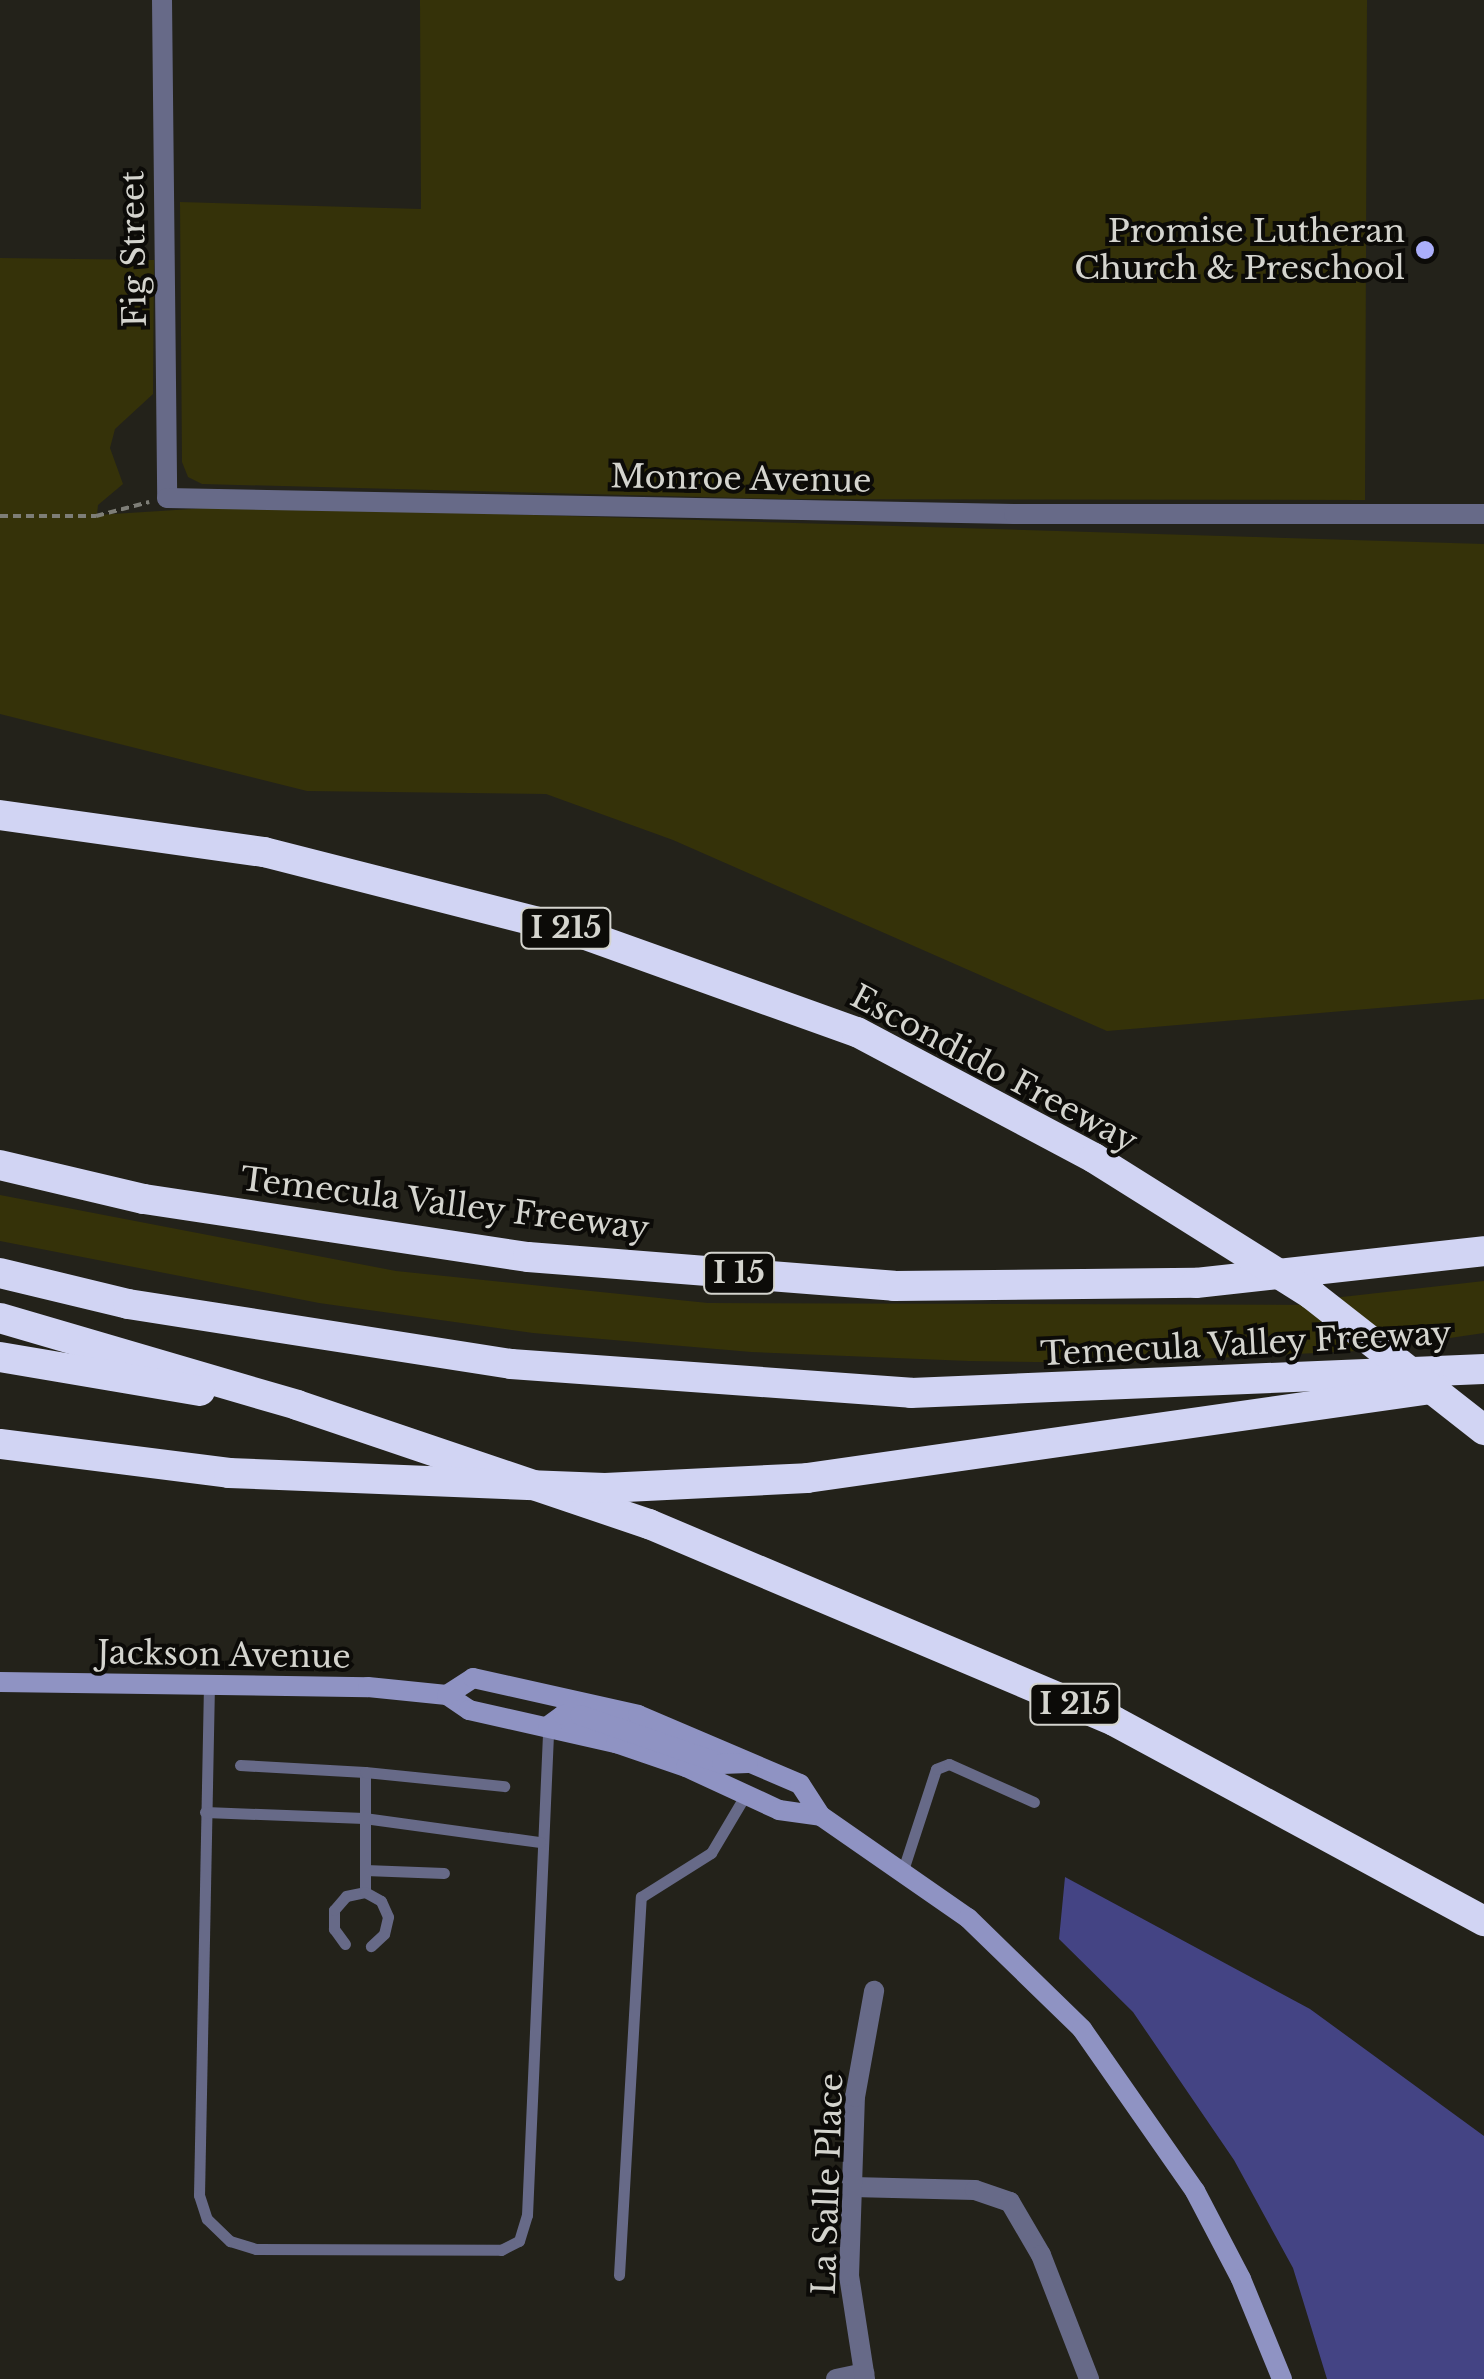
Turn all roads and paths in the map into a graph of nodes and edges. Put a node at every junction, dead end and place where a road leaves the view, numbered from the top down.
1 (162, 0) edge
2 (167, 498) junction
3 (1484, 514) edge
4 (0, 516) edge
5 (0, 815) edge
6 (0, 1164) edge
7 (1484, 1251) edge
8 (0, 1273) edge
9 (0, 1318) edge
10 (0, 1357) edge
11 (1484, 1368) edge
12 (1484, 1380) edge
13 (297, 1406) junction
14 (1484, 1430) edge
15 (0, 1444) edge
16 (0, 1682) edge
17 (209, 1684) junction
18 (447, 1695) junction
19 (548, 1726) junction
20 (755, 1762) junction
21 (240, 1766) dead end
22 (365, 1772) junction
23 (504, 1786) dead end
24 (746, 1794) junction
25 (1034, 1802) dead end
26 (205, 1812) junction
27 (821, 1816) junction
28 (364, 1818) junction
29 (540, 1842) junction
30 (365, 1870) junction
31 (903, 1870) junction
32 (444, 1873) dead end
33 (365, 1892) junction
34 (1484, 1921) edge
35 (345, 1944) dead end
36 (371, 1946) dead end
37 (874, 1991) dead end
38 (852, 2187) junction
39 (619, 2275) dead end
40 (865, 2376) edge
41 (836, 2379) edge
42 (1089, 2379) edge
43 (1282, 2379) edge

1 - 2 street, Fig Street
2 - 3 street, Monroe Avenue
2 - 4 path
5 - 14 highway, Escondido Freeway / I 215, bridge
6 - 7 highway, Temecula Valley Freeway / I 15
8 - 11 highway, Temecula Valley Freeway
9 - 13 highway
10 - 13 highway
12 - 15 highway, bridge
13 - 34 highway, I 215
16 - 17 main road, Jackson Avenue
17 - 18 main road, Jackson Avenue
17 - 26 lane
18 - 19 main road, Jackson Avenue
18 - 20 main road, Jackson Avenue
19 - 20 main road
19 - 24 main road, Jackson Avenue
19 - 29 lane
20 - 27 main road, Jackson Avenue
21 - 22 lane
22 - 23 lane
22 - 28 lane
24 - 27 main road, Jackson Avenue
24 - 39 lane
25 - 31 lane
26 - 28 lane
26 - 29 lane
27 - 31 main road, Jackson Avenue
28 - 29 lane
28 - 30 lane
30 - 32 lane
30 - 33 lane
31 - 43 main road, Jackson Avenue
33 - 35 lane
33 - 36 lane
37 - 38 street, La Salle Place
38 - 40 street, La Salle Place
38 - 42 street
40 - 41 street

